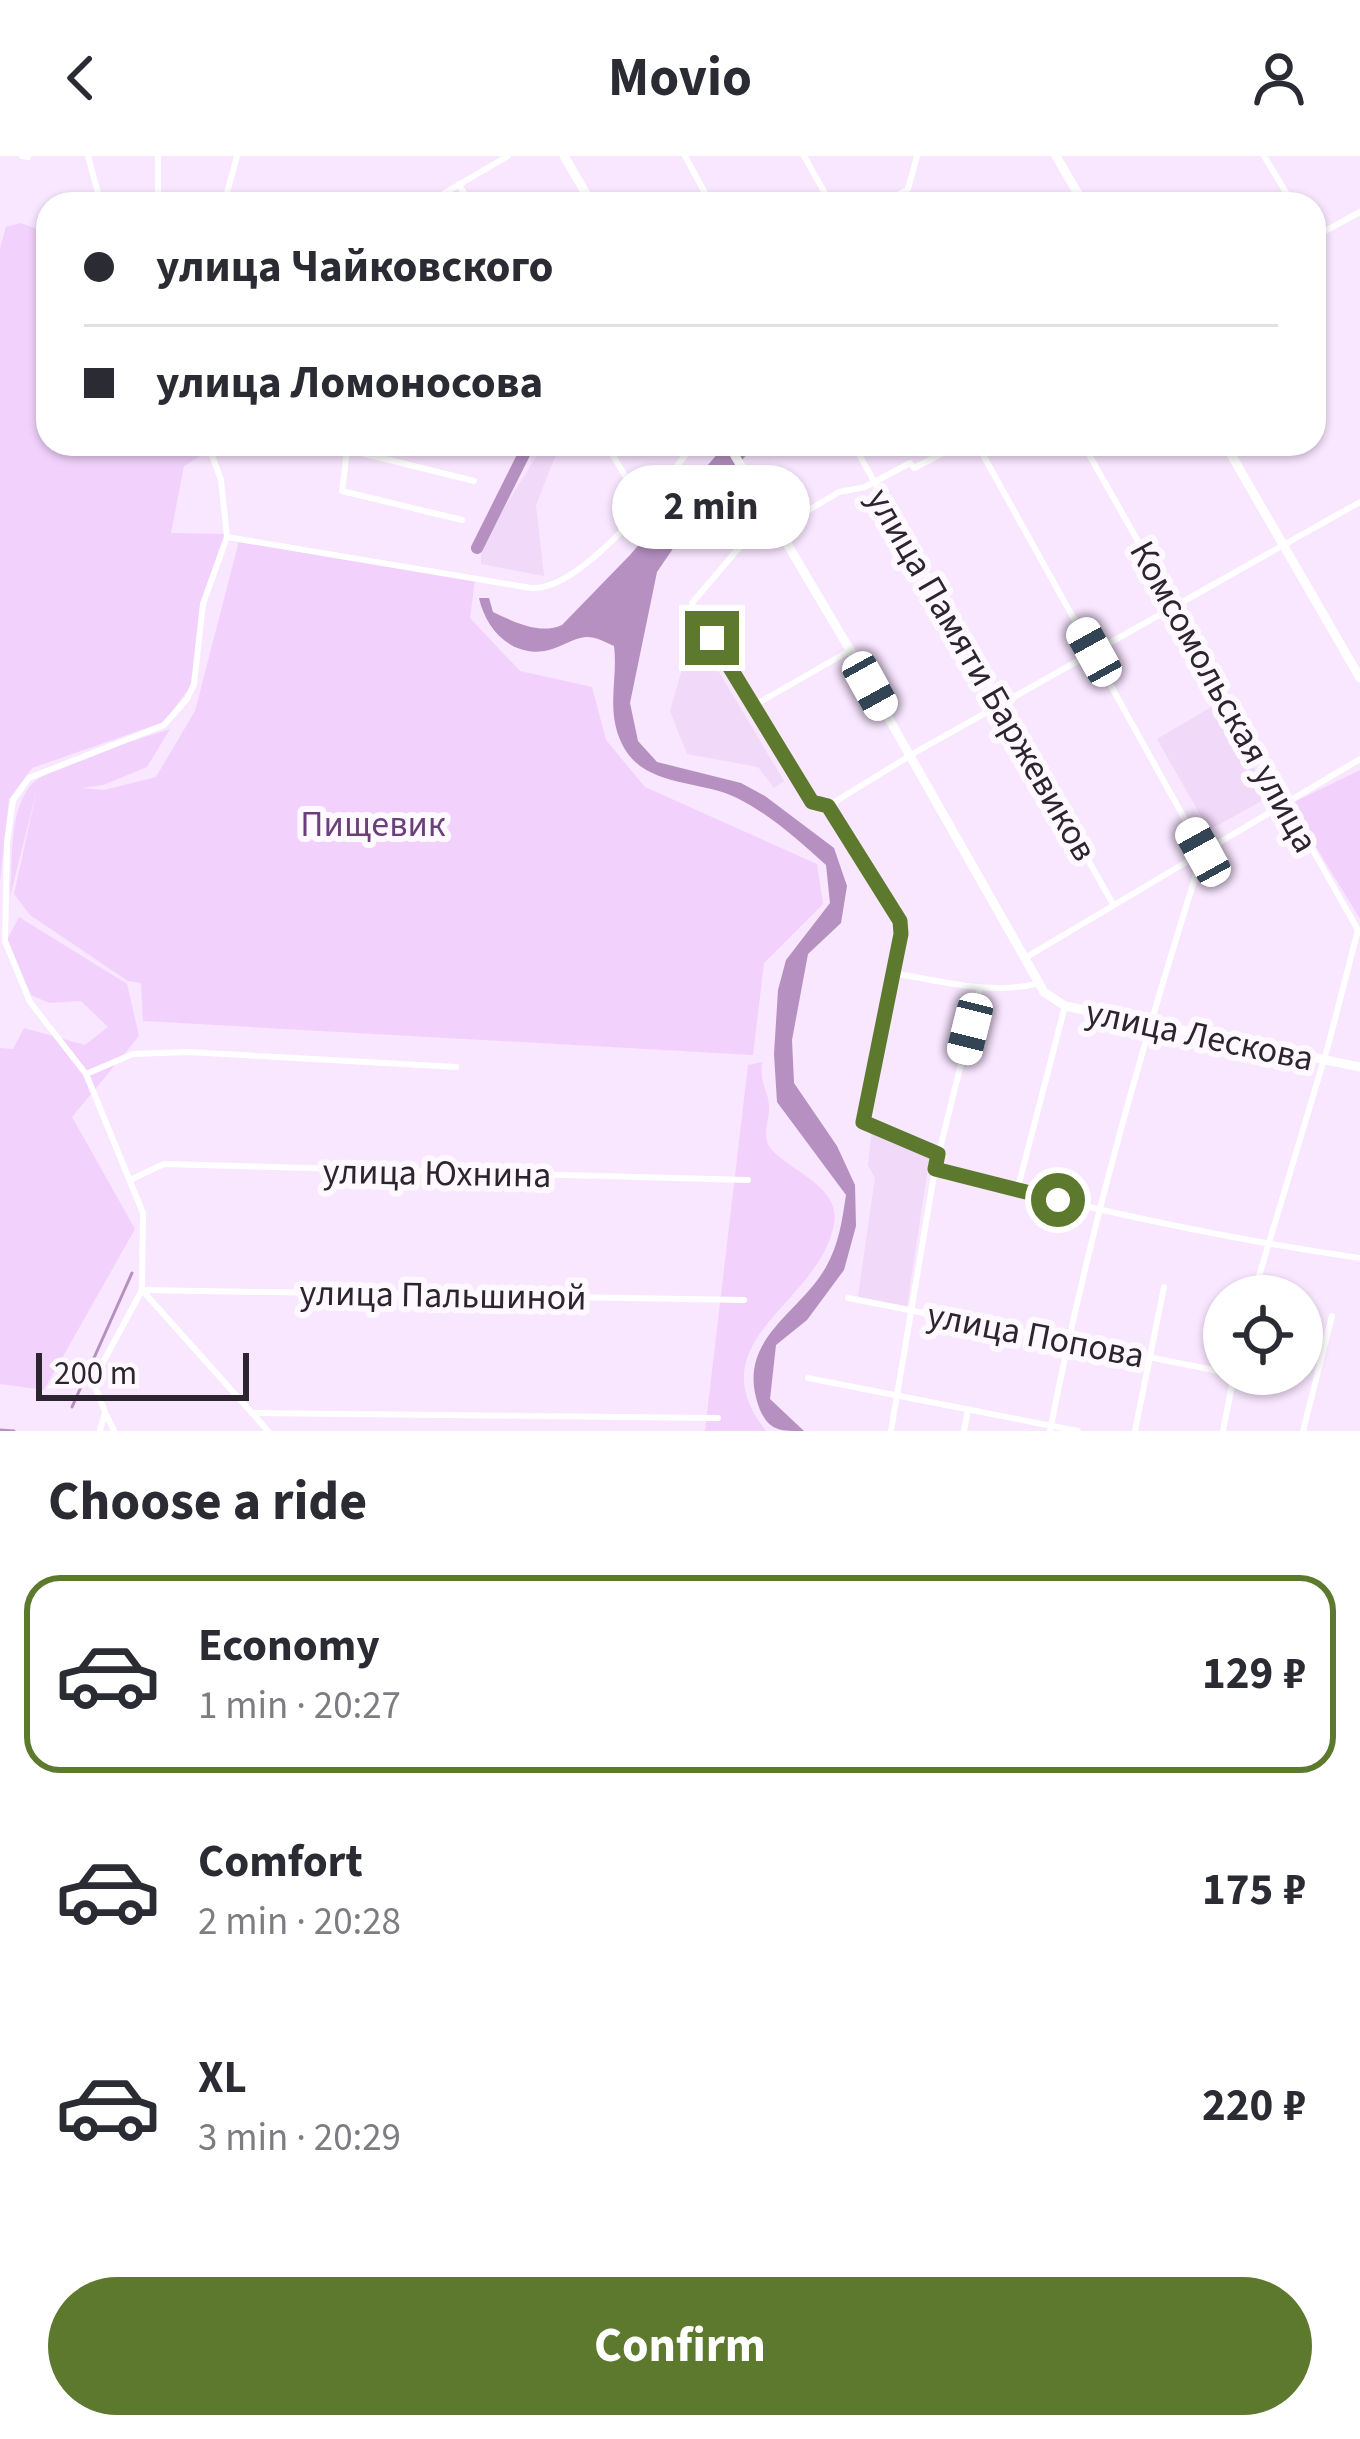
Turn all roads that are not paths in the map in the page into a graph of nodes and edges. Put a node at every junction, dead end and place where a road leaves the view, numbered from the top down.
1 (88, 156) edge
2 (158, 156) edge
3 (237, 156) edge
4 (508, 156) edge
5 (564, 156) edge
6 (685, 156) edge
7 (804, 156) edge
8 (917, 156) edge
9 (1056, 156) edge
10 (1264, 156) edge
11 (459, 184) junction
12 (97, 192) edge
13 (158, 192) edge
14 (227, 192) edge
15 (446, 192) edge
16 (463, 192) edge
17 (585, 192) edge
18 (704, 192) edge
19 (824, 192) edge
20 (903, 192) edge
21 (1077, 192) edge
22 (1286, 192) edge
23 (1360, 212) edge
24 (1326, 230) edge
25 (212, 456) edge
26 (346, 456) edge
27 (372, 456) edge
28 (613, 456) edge
29 (682, 456) edge
30 (735, 456) edge
31 (860, 456) edge
32 (938, 456) edge
33 (984, 456) edge
34 (1090, 456) edge
35 (1232, 456) edge
36 (474, 481) dead end
37 (874, 482) junction
38 (630, 484) dead end
39 (1360, 502) edge
40 (461, 520) dead end
41 (776, 530) junction
42 (227, 537) junction
43 (1283, 544) junction
44 (1175, 606) junction
45 (850, 650) junction
46 (1094, 652) junction
47 (1360, 678) edge
48 (1001, 704) junction
49 (753, 706) junction
50 (909, 756) junction
51 (1360, 759) edge
52 (1283, 803) junction
53 (828, 806) junction
54 (1203, 852) junction
55 (1114, 904) junction
56 (1022, 960) junction
57 (896, 974) junction
58 (980, 987) junction
59 (1040, 988) junction
60 (1065, 1006) junction
61 (1148, 1025) junction
62 (1324, 1060) junction
63 (1360, 1066) edge
64 (456, 1067) dead end
65 (86, 1074) junction
66 (938, 1154) junction
67 (935, 1169) junction
68 (130, 1180) junction
69 (748, 1180) dead end
70 (1017, 1190) junction
71 (1099, 1209) junction
72 (1267, 1242) junction
73 (1360, 1258) edge
74 (1258, 1275) edge
75 (1164, 1287) dead end
76 (142, 1290) junction
77 (848, 1298) dead end
78 (744, 1300) dead end
79 (910, 1309) junction
80 (1332, 1316) dead end
81 (1068, 1340) junction
82 (1150, 1357) junction
83 (1203, 1368) edge
84 (808, 1378) dead end
85 (898, 1395) junction
86 (1228, 1395) edge
87 (968, 1409) junction
88 (105, 1412) junction
89 (255, 1413) junction
90 (718, 1418) dead end
91 (1051, 1428) edge
92 (100, 1431) edge
93 (113, 1431) edge
94 (268, 1431) edge
95 (891, 1431) edge
96 (964, 1431) edge
97 (1078, 1431) edge
98 (1135, 1431) edge
99 (1223, 1431) edge
100 (1303, 1431) edge

1 - 12 street
2 - 13 street
3 - 14 street
4 - 11 street
5 - 17 street
6 - 18 street
7 - 19 street
8 - 20 street
9 - 21 street
10 - 22 street
11 - 15 street
11 - 16 street
23 - 24 street
25 - 42 street
26 - 40 street
27 - 36 street
28 - 38 street
29 - 42 street
30 - 41 street
31 - 37 street, улица Памяти Баржевиков
32 - 37 street
33 - 46 street
34 - 44 street, Комсомольская улица
35 - 43 street
37 - 41 street
37 - 48 street, улица Памяти Баржевиков
39 - 43 street
41 - 45 street
41 - 49 street
42 - 65 street
43 - 44 street
43 - 47 street
44 - 46 street
44 - 52 street, Комсомольская улица
45 - 49 street
45 - 50 street
46 - 48 street
46 - 54 street
48 - 50 street
48 - 55 street, улица Памяти Баржевиков
49 - 53 street
50 - 53 street
50 - 56 street
51 - 52 street
52 - 54 street
52 - 62 street, Комсомольская улица
53 - 57 street
54 - 55 street
54 - 61 street
55 - 56 street
56 - 59 street
57 - 58 street
57 - 66 street
58 - 59 street
58 - 66 street
59 - 60 street, улица Лескова
60 - 61 street, улица Лескова
60 - 70 street
61 - 62 street, улица Лескова
61 - 71 street
62 - 63 street, улица Лескова
62 - 72 street, Комсомольская улица
64 - 65 street
65 - 68 street
66 - 67 street
67 - 70 street
67 - 79 street
68 - 69 street, улица Юхнина
68 - 76 street
70 - 71 street
71 - 72 street
71 - 81 street
72 - 73 street
72 - 74 street, Комсомольская улица
75 - 82 street
76 - 78 street, улица Пальшиной
76 - 88 street
76 - 89 street
77 - 79 street, улица Попова
79 - 81 street, улица Попова
79 - 85 street
80 - 100 street
81 - 82 street, улица Попова
81 - 91 street
82 - 83 street, улица Попова
82 - 98 street
84 - 85 street
85 - 87 street
85 - 95 street
86 - 99 street
87 - 91 street
87 - 96 street
88 - 92 street
88 - 93 street
89 - 90 street
89 - 94 street
91 - 97 street

